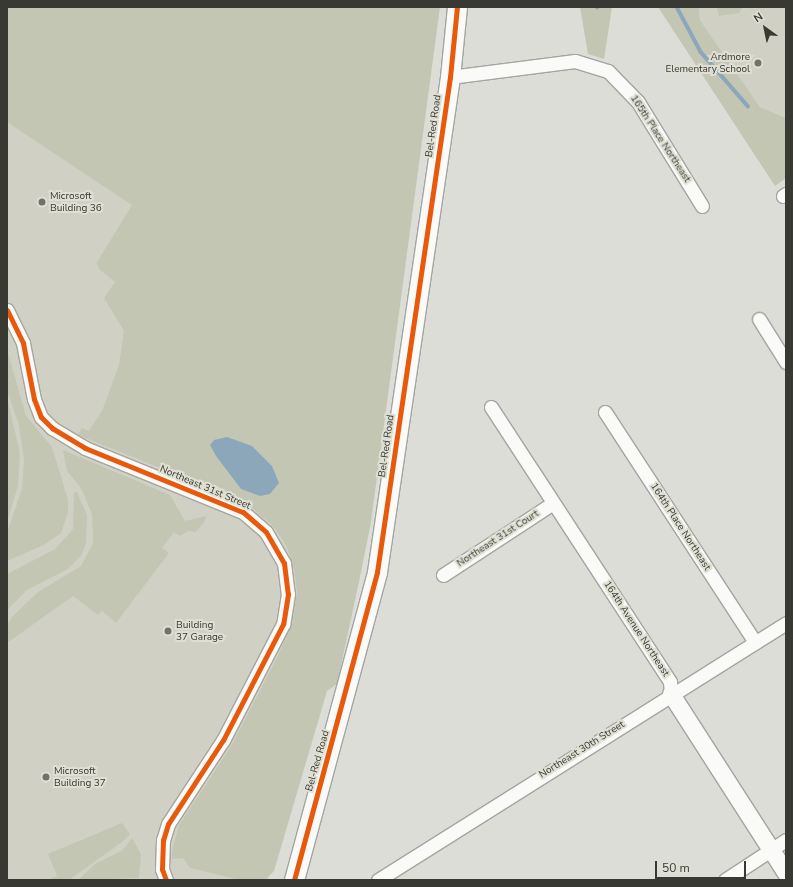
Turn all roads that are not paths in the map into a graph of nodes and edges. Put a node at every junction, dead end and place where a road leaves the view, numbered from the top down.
1 (457, 7) edge
2 (450, 77) junction
3 (702, 206) dead end
4 (7, 310) edge
5 (759, 319) dead end
6 (786, 362) edge
7 (491, 407) dead end
8 (605, 412) dead end
9 (553, 503) junction
10 (444, 575) dead end
11 (786, 622) edge
12 (755, 642) junction
13 (671, 694) junction
14 (786, 840) edge
15 (771, 850) junction
16 (786, 873) edge
17 (166, 880) edge
18 (294, 880) edge
19 (378, 880) edge
20 (725, 880) edge

1 - 2 main road, Bel-Red Road
2 - 3 street, 165th Place Northeast
2 - 18 main road, Bel-Red Road
4 - 17 street, Northeast 31st Street
5 - 6 street
7 - 9 street, 164th Avenue Northeast
8 - 12 street, 164th Place Northeast
9 - 10 street, Northeast 31st Court
9 - 13 street, 164th Avenue Northeast
11 - 12 street, Northeast 30th Street
12 - 13 street, Northeast 30th Street
13 - 15 street, 164th Avenue Northeast
13 - 19 street, Northeast 30th Street
14 - 15 street
15 - 16 street, 164th Avenue Northeast
15 - 20 street

